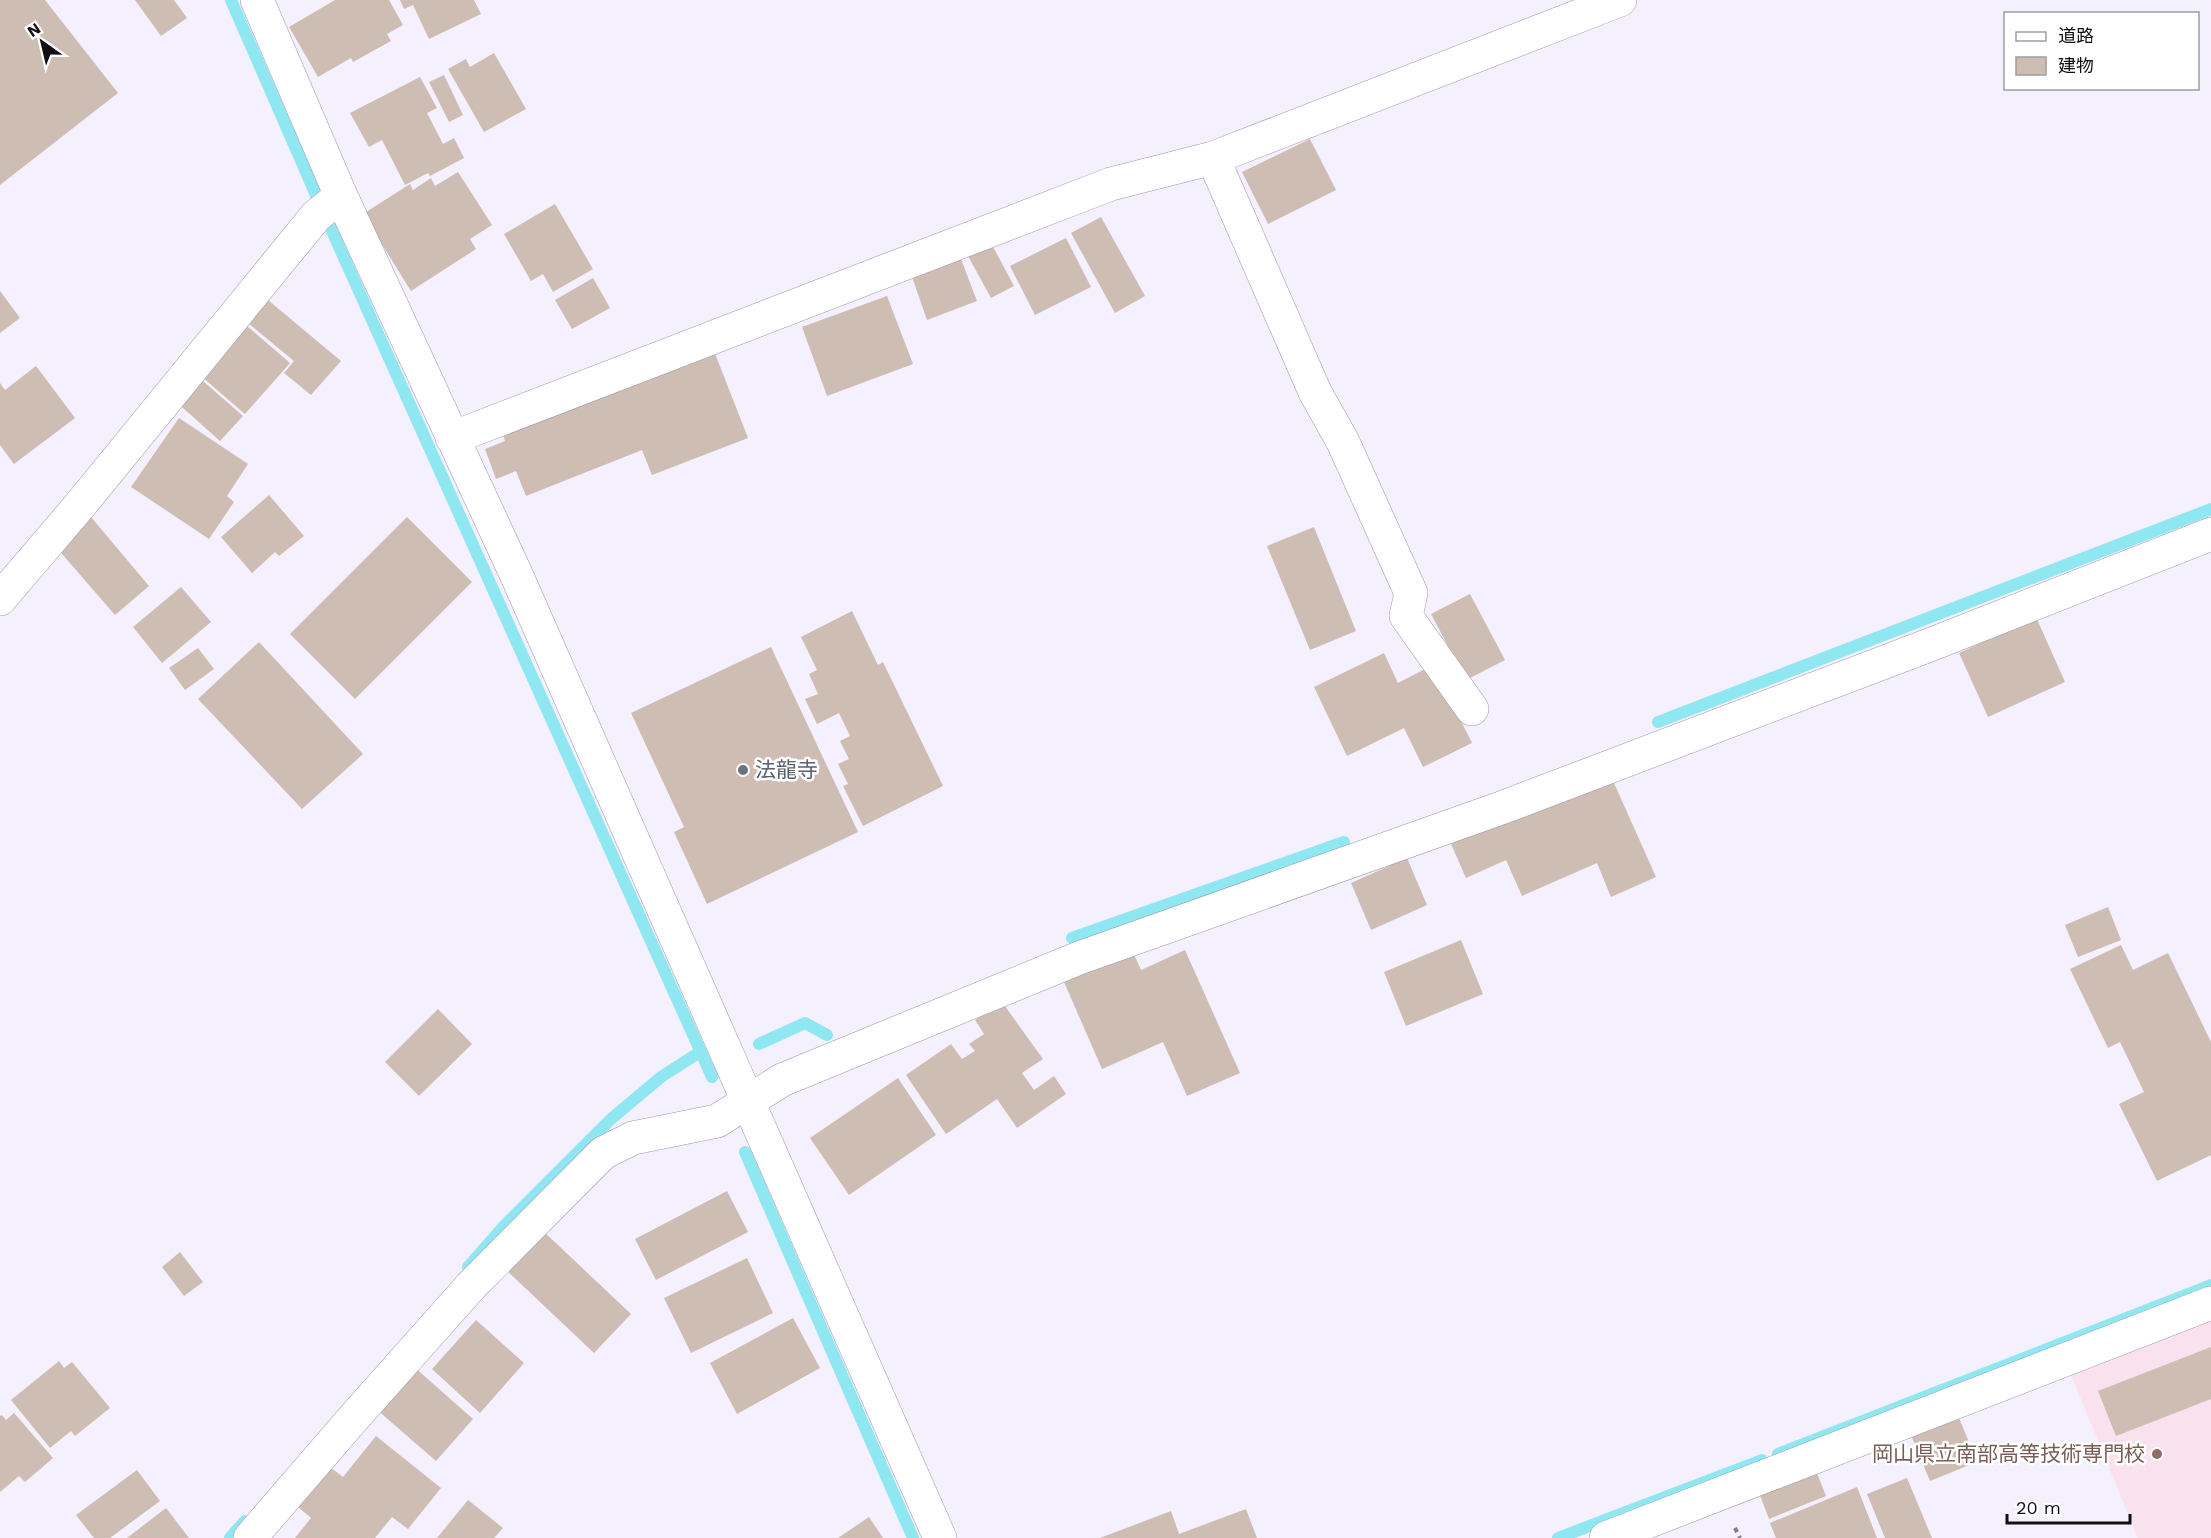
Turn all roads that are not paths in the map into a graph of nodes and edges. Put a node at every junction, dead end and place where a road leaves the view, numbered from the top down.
1 (257, 0) edge
2 (1620, 0) edge
3 (1213, 158) junction
4 (330, 205) junction
5 (452, 438) junction
6 (2211, 534) edge
7 (0, 598) edge
8 (1472, 709) dead end
9 (748, 1103) junction
10 (2211, 1303) edge
11 (250, 1538) edge
12 (940, 1538) edge
13 (1606, 1538) edge

1 - 4 street
2 - 3 street
3 - 5 street
3 - 8 street
4 - 5 street
4 - 7 street
5 - 9 street
6 - 9 street
9 - 11 street
9 - 12 street
10 - 13 street

